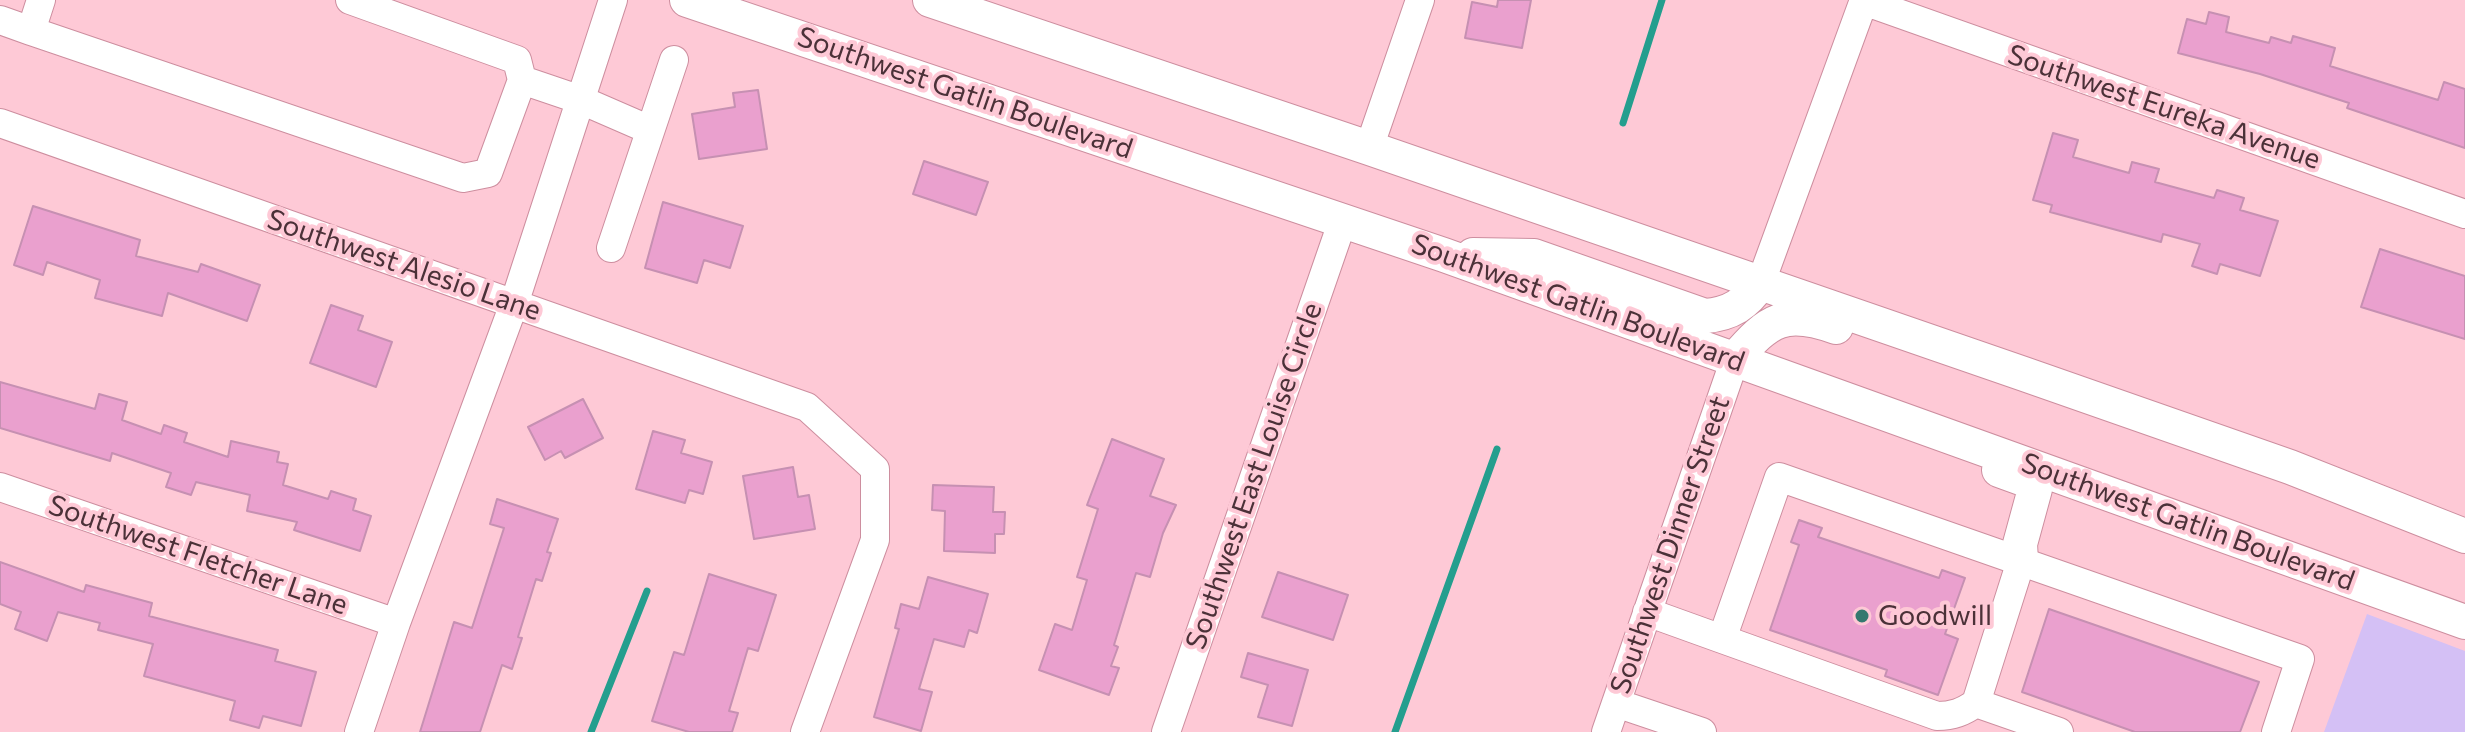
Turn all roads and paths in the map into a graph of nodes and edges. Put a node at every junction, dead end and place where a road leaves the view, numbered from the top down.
1 (41, 0) edge
2 (350, 0) edge
3 (613, 0) edge
4 (687, 0) edge
5 (930, 0) edge
6 (1420, 0) edge
7 (1864, 0) edge
8 (0, 20) edge
9 (31, 31) junction
10 (674, 60) dead end
11 (522, 80) junction
12 (581, 100) junction
13 (0, 123) edge
14 (650, 130) junction
15 (1369, 148) junction
16 (2465, 214) edge
17 (1343, 220) junction
18 (611, 248) dead end
19 (1444, 255) junction
20 (1761, 282) junction
21 (514, 304) junction
22 (1735, 359) junction
23 (2024, 374) junction
24 (1809, 386) junction
25 (2087, 486) junction
26 (0, 487) edge
27 (2465, 536) edge
28 (2021, 561) junction
29 (1647, 612) junction
30 (2465, 622) edge
31 (396, 623) junction
32 (1722, 639) junction
33 (1616, 703) junction
34 (1976, 703) junction
35 (359, 732) edge
36 (805, 732) edge
37 (1166, 732) edge
38 (1606, 732) edge
39 (1702, 732) edge
40 (2059, 732) edge
41 (2276, 732) edge

1 - 9 street
2 - 11 street
3 - 12 street
4 - 17 main road, Southwest Gatlin Boulevard
5 - 15 main road
6 - 15 street
7 - 16 street, Southwest Eureka Avenue
7 - 20 street
8 - 9 street
9 - 11 street
10 - 14 street
11 - 12 street
12 - 14 street
12 - 21 street
13 - 21 street, Southwest Alesio Lane
14 - 18 street
15 - 20 main road
17 - 19 main road, Southwest Gatlin Boulevard
17 - 37 street, Southwest East Louise Circle
19 - 20 main road
19 - 22 main road, Southwest Gatlin Boulevard
20 - 23 main road
21 - 31 street
21 - 36 street, Southwest Alesio Lane
22 - 23 main road
22 - 24 main road, Southwest Gatlin Boulevard
22 - 29 street, Southwest Dinner Street
23 - 27 main road
24 - 25 main road, Southwest Gatlin Boulevard
24 - 28 main road
25 - 28 main road
25 - 30 main road, Southwest Gatlin Boulevard
26 - 31 street, Southwest Fletcher Lane
28 - 32 street
28 - 34 street
28 - 41 street
29 - 32 street
29 - 33 street, Southwest Dinner Street
31 - 35 street
32 - 34 street
33 - 38 street, Southwest Dinner Street
33 - 39 street
34 - 40 street

